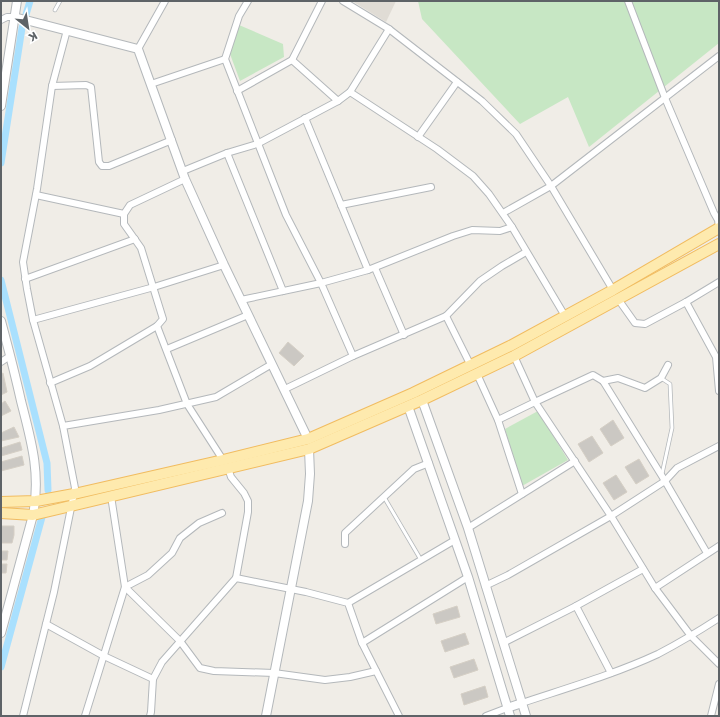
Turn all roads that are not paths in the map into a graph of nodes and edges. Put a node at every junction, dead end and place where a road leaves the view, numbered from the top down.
1 (17, 1) edge
2 (60, 1) edge
3 (165, 1) edge
4 (248, 1) edge
5 (322, 1) edge
6 (343, 1) edge
7 (628, 1) edge
8 (55, 10) dead end
9 (14, 17) junction
10 (1, 20) edge
11 (389, 29) junction
12 (66, 30) junction
13 (138, 49) junction
14 (719, 56) edge
15 (225, 59) junction
16 (292, 60) junction
17 (457, 82) junction
18 (151, 84) junction
19 (52, 86) junction
20 (237, 91) junction
21 (350, 92) junction
22 (665, 98) junction
23 (338, 101) junction
24 (1, 105) edge
25 (305, 118) junction
26 (418, 137) junction
27 (172, 140) junction
28 (257, 144) junction
29 (227, 153) junction
30 (184, 175) junction
31 (551, 186) junction
32 (431, 187) dead end
33 (36, 195) junction
34 (341, 205) junction
35 (503, 213) junction
36 (124, 214) junction
37 (719, 224) edge
38 (512, 227) junction
39 (135, 239) junction
40 (719, 244) edge
41 (526, 252) junction
42 (224, 265) junction
43 (375, 268) junction
44 (368, 270) junction
45 (25, 279) junction
46 (719, 282) edge
47 (321, 283) junction
48 (154, 287) junction
49 (613, 290) junction
50 (283, 291) junction
51 (618, 299) junction
52 (241, 300) junction
53 (686, 302) junction
54 (248, 315) junction
55 (446, 316) junction
56 (565, 316) junction
57 (33, 320) junction
58 (1, 321) edge
59 (158, 326) junction
60 (404, 335) junction
61 (167, 349) junction
62 (10, 356) junction
63 (353, 356) junction
64 (514, 356) junction
65 (1, 362) edge
66 (272, 364) junction
67 (668, 365) dead end
68 (474, 370) junction
69 (661, 378) junction
70 (604, 381) junction
71 (50, 383) junction
72 (284, 389) junction
73 (719, 391) edge
74 (422, 400) junction
75 (535, 402) junction
76 (188, 404) junction
77 (408, 406) junction
78 (498, 420) junction
79 (63, 426) junction
80 (308, 444) junction
81 (719, 446) edge
82 (575, 461) junction
83 (429, 463) junction
84 (226, 464) junction
85 (664, 479) junction
86 (74, 494) junction
87 (522, 494) junction
88 (111, 496) junction
89 (384, 497) junction
90 (36, 501) junction
91 (1, 502) edge
92 (71, 505) junction
93 (1, 513) edge
94 (222, 513) dead end
95 (33, 514) junction
96 (611, 516) junction
97 (468, 528) junction
98 (455, 540) junction
99 (345, 544) dead end
100 (719, 546) edge
101 (707, 554) junction
102 (421, 560) junction
103 (643, 569) junction
104 (468, 577) junction
105 (236, 578) junction
106 (485, 586) junction
107 (125, 587) junction
108 (655, 588) junction
109 (291, 589) junction
110 (348, 603) junction
111 (576, 606) junction
112 (3, 618) edge
113 (719, 618) edge
114 (46, 624) junction
115 (1, 633) edge
116 (691, 636) junction
117 (180, 641) junction
118 (362, 643) junction
119 (503, 643) junction
120 (104, 656) junction
121 (719, 664) edge
122 (376, 671) junction
123 (274, 673) junction
124 (611, 673) junction
125 (153, 679) junction
126 (719, 684) edge
127 (522, 703) junction
128 (507, 708) junction
129 (150, 714) edge
130 (24, 716) edge
131 (84, 716) edge
132 (158, 716) edge
133 (266, 716) edge
134 (399, 716) edge
135 (486, 716) edge
136 (510, 716) edge
137 (526, 716) edge
138 (711, 716) edge

1 - 9 street
2 - 8 lane
3 - 13 street
4 - 15 street
5 - 16 street
6 - 11 street
7 - 22 street
9 - 10 street
9 - 12 street
9 - 24 street
11 - 17 street
11 - 21 street
12 - 13 street
12 - 19 street
13 - 18 street
14 - 22 street
15 - 18 street
15 - 20 street
16 - 20 street
16 - 23 street
17 - 26 street
17 - 31 street
18 - 27 street
19 - 27 street
19 - 33 street
20 - 28 street
21 - 23 street
21 - 26 street
22 - 31 street
22 - 37 street
23 - 25 street
25 - 28 street
25 - 34 street
26 - 35 street
27 - 30 street
28 - 29 street
28 - 47 street
29 - 30 street
29 - 50 street
30 - 36 street
30 - 42 street
31 - 35 street
31 - 49 street
32 - 34 street
33 - 36 street
33 - 45 street
34 - 44 street
35 - 38 street
36 - 39 street
37 - 49 main road
38 - 41 street
38 - 43 street
39 - 45 street
39 - 48 street
40 - 51 main road
41 - 55 street
41 - 56 street
42 - 48 street
42 - 52 street
43 - 44 street
43 - 60 street
44 - 47 street
45 - 57 street
46 - 53 street
47 - 50 street
47 - 63 street
48 - 57 street
48 - 59 street
49 - 56 main road
50 - 52 street
51 - 53 street
51 - 64 main road
52 - 54 street
53 - 73 street
54 - 61 street
54 - 66 street
55 - 60 street
55 - 68 street
56 - 68 main road
57 - 71 street
58 - 62 street
59 - 61 street
59 - 71 street
60 - 63 street
61 - 76 street
62 - 65 street
62 - 90 street
63 - 72 street
64 - 68 main road
64 - 75 street
66 - 72 street
66 - 76 street
67 - 69 street
68 - 74 main road
68 - 78 street
68 - 80 main road
69 - 70 street
69 - 85 lane
70 - 75 street
70 - 85 street
71 - 79 street
72 - 80 street
74 - 77 main road
74 - 97 street
75 - 78 street
75 - 82 street
76 - 79 street
76 - 84 street
77 - 80 main road
77 - 83 street
78 - 87 street
79 - 86 street
80 - 84 main road
80 - 109 street
81 - 85 street
82 - 87 street
82 - 96 street
83 - 89 street
83 - 98 street
84 - 86 main road
84 - 88 main road
84 - 105 street
85 - 96 street
85 - 101 street
86 - 90 main road
86 - 92 street
87 - 97 street
88 - 92 main road
88 - 107 street
89 - 99 street
89 - 102 lane
90 - 91 main road
90 - 95 street
92 - 95 main road
92 - 114 street
93 - 95 main road
94 - 107 street
95 - 112 street
96 - 103 street
96 - 106 street
97 - 106 street
98 - 102 street
98 - 104 street
100 - 101 street
101 - 108 street
102 - 110 street
103 - 108 street
103 - 111 street
104 - 118 street
104 - 128 street
105 - 109 street
105 - 117 street
106 - 119 street
107 - 117 street
107 - 120 street
108 - 116 street
109 - 110 street
109 - 123 street
110 - 118 street
111 - 119 street
111 - 124 street
112 - 115 street
113 - 116 street
114 - 120 street
114 - 130 street
116 - 121 street
116 - 124 street
117 - 123 street
117 - 125 street
118 - 122 street
119 - 127 street
120 - 125 street
120 - 131 street
122 - 123 street
122 - 134 street
123 - 133 street
124 - 127 street
125 - 129 street
126 - 138 street
127 - 128 street
127 - 137 street
128 - 135 street
128 - 136 street
129 - 132 street

